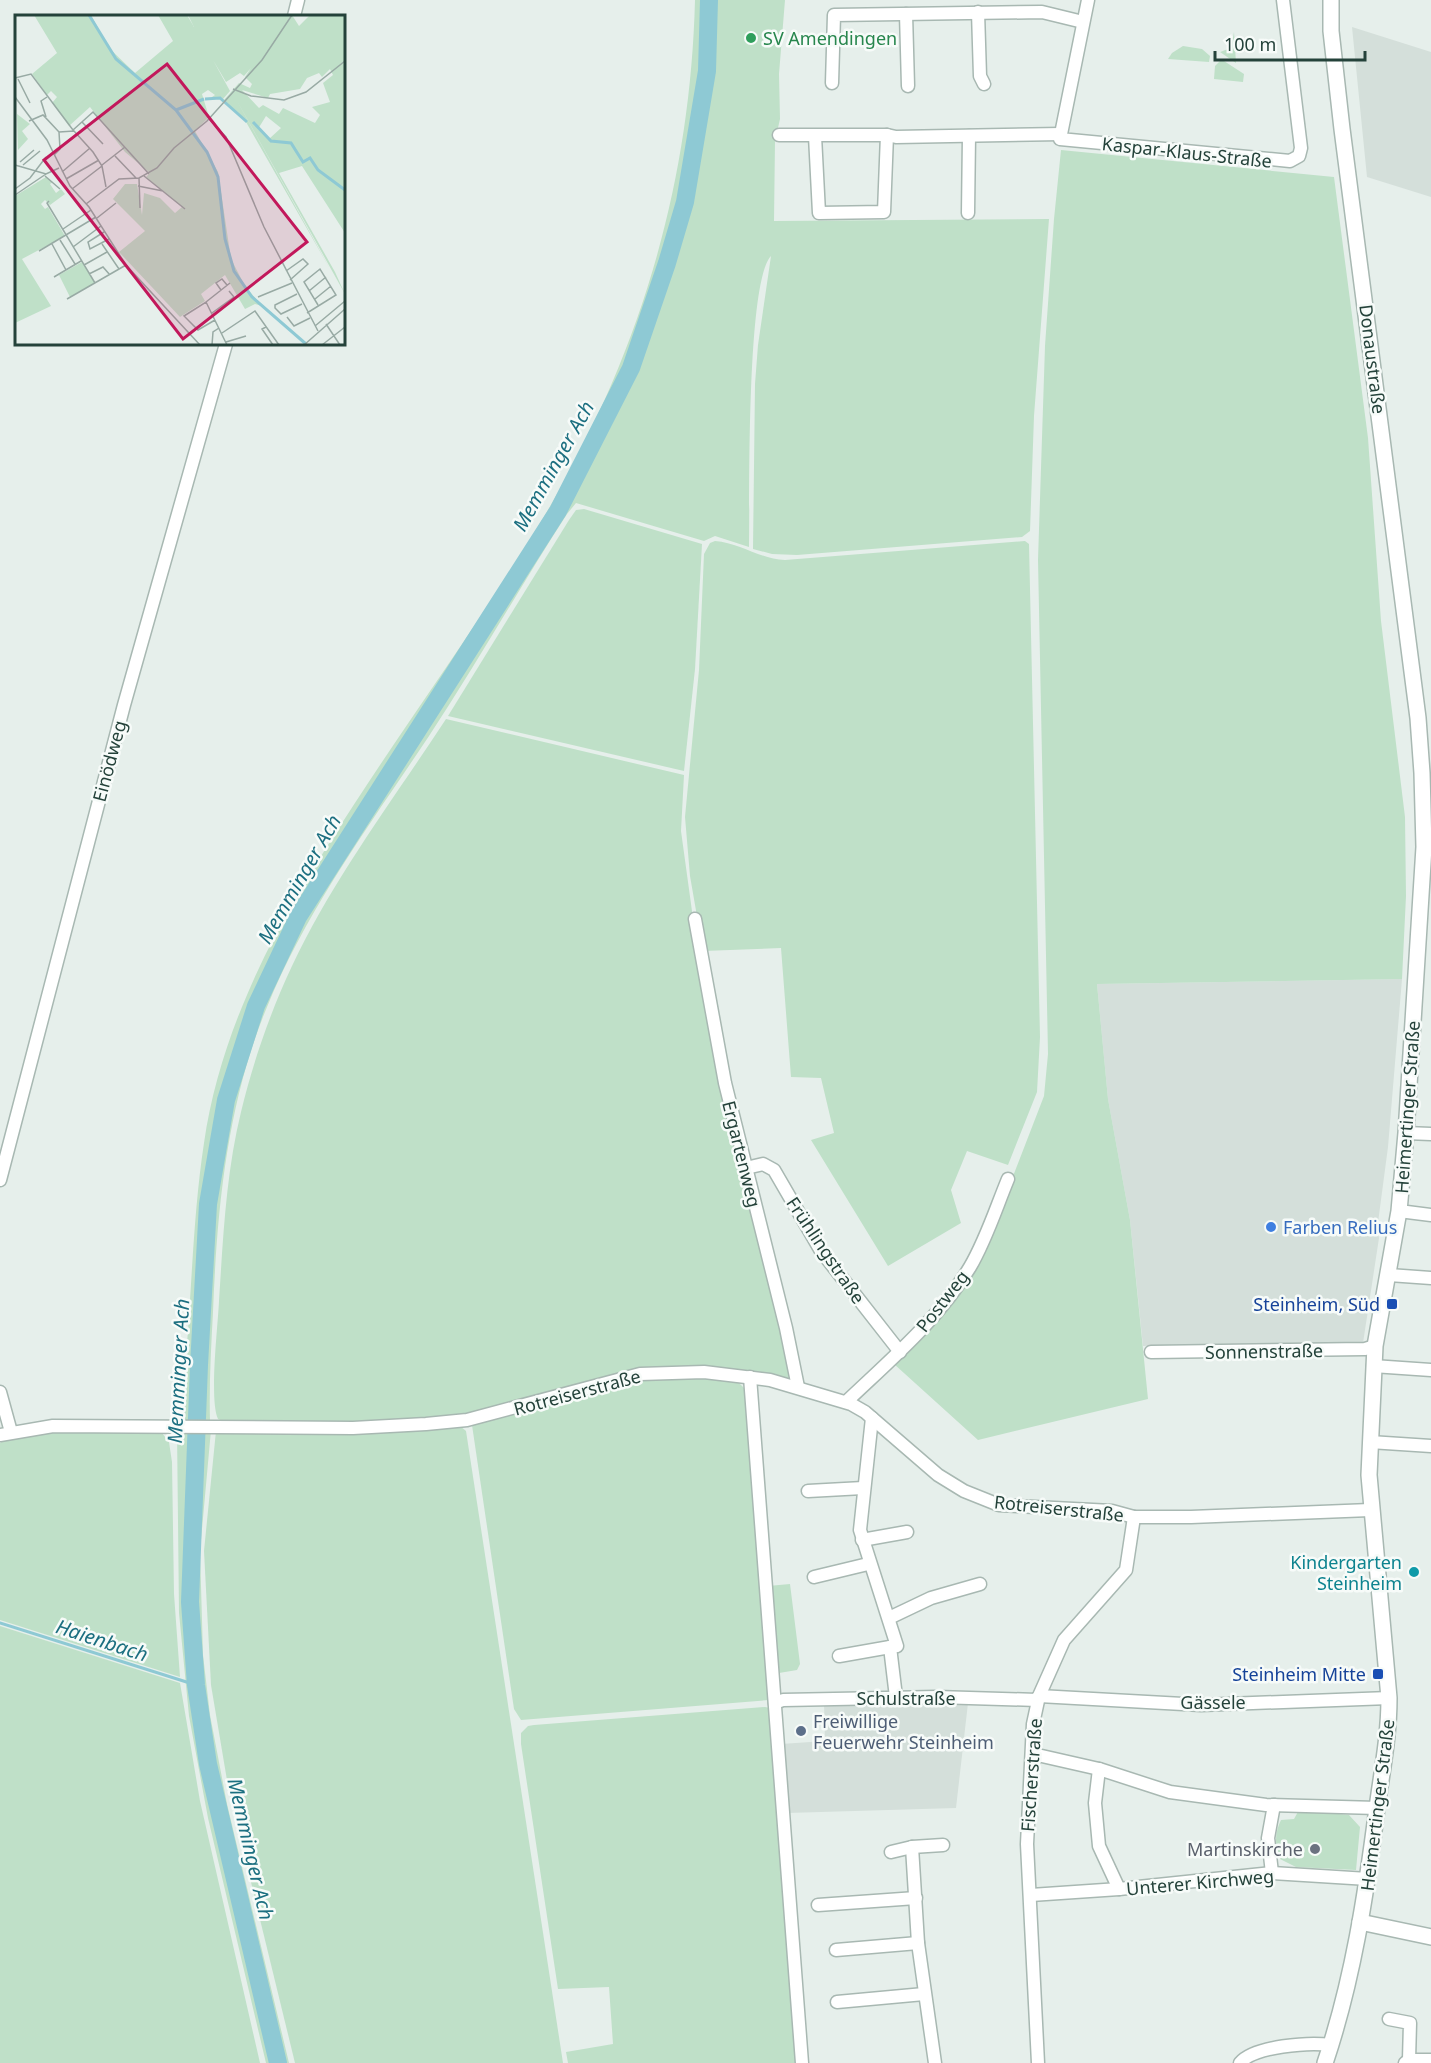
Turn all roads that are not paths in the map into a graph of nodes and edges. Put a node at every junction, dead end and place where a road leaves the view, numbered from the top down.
1 (298, 0) edge
2 (1088, 0) edge
3 (1283, 0) edge
4 (1331, 0) edge
5 (978, 12) junction
6 (906, 14) junction
7 (294, 15) edge
8 (1083, 22) junction
9 (832, 83) dead end
10 (984, 84) dead end
11 (908, 86) dead end
12 (778, 135) dead end
13 (887, 135) junction
14 (816, 136) junction
15 (969, 136) junction
16 (1060, 137) junction
17 (968, 213) dead end
18 (226, 345) edge
19 (1418, 718) joint
20 (1427, 847) edge
21 (695, 919) dead end
22 (1406, 1133) junction
23 (1431, 1134) edge
24 (746, 1168) junction
25 (1008, 1179) dead end
26 (0, 1180) edge
27 (1399, 1211) junction
28 (1431, 1215) edge
29 (1389, 1275) junction
30 (1431, 1278) edge
31 (1376, 1346) junction
32 (900, 1352) junction
33 (1151, 1352) dead end
34 (1373, 1366) junction
35 (1431, 1370) edge
36 (750, 1377) junction
37 (798, 1387) junction
38 (0, 1392) edge
39 (846, 1401) junction
40 (872, 1418) junction
41 (5, 1434) edge
42 (1370, 1442) junction
43 (1431, 1446) edge
44 (863, 1488) junction
45 (808, 1491) dead end
46 (1370, 1510) junction
47 (1134, 1516) junction
48 (907, 1532) dead end
49 (862, 1540) junction
50 (868, 1564) junction
51 (814, 1577) dead end
52 (980, 1584) dead end
53 (889, 1618) junction
54 (890, 1647) junction
55 (839, 1656) dead end
56 (896, 1697) junction
57 (1038, 1698) junction
58 (1389, 1698) junction
59 (775, 1703) junction
60 (1033, 1754) junction
61 (1099, 1769) junction
62 (1274, 1805) junction
63 (1377, 1808) junction
64 (942, 1845) dead end
65 (912, 1847) junction
66 (891, 1852) dead end
67 (1272, 1873) junction
68 (1368, 1879) junction
69 (1119, 1889) junction
70 (1031, 1895) junction
71 (916, 1898) junction
72 (818, 1905) dead end
73 (1360, 1922) junction
74 (1431, 1937) edge
75 (918, 1942) junction
76 (836, 1950) dead end
77 (924, 1994) junction
78 (837, 2002) dead end
79 (1389, 2019) dead end
80 (1331, 2045) junction
81 (1431, 2060) edge
82 (1407, 2062) edge
83 (802, 2063) edge
84 (934, 2063) edge
85 (1038, 2063) edge
86 (1240, 2063) edge
87 (1325, 2063) edge

1 - 7 street
2 - 8 street
3 - 16 street, Kaspar-Klaus-Straße
4 - 19 street, Donaustraße
5 - 6 street
5 - 8 street
5 - 10 street
6 - 9 street
6 - 11 street
8 - 16 street
12 - 14 street
13 - 14 street
13 - 14 street
13 - 15 street
15 - 16 street
15 - 17 street
18 - 26 street, Einödweg
19 - 20 street, Heimertinger Straße
20 - 22 street, Heimertinger Straße
21 - 24 street, Ergartenweg
22 - 23 street
22 - 27 street, Heimertinger Straße
24 - 32 street, Frühlingstraße
24 - 37 street, Ergartenweg
25 - 32 street, Postweg
27 - 28 street
27 - 29 street, Heimertinger Straße
29 - 30 street
29 - 31 street, Heimertinger Straße
31 - 33 street, Sonnenstraße
31 - 34 street, Heimertinger Straße
32 - 39 street, Postweg
34 - 35 street
34 - 42 street, Heimertinger Straße
36 - 37 street, Rotreiserstraße
36 - 41 street, Rotreiserstraße
36 - 59 street
37 - 39 street, Rotreiserstraße
38 - 41 street
39 - 40 street, Rotreiserstraße
40 - 44 street
40 - 47 street, Rotreiserstraße
42 - 43 street
42 - 46 street, Heimertinger Straße
44 - 45 street
44 - 49 street
46 - 47 street, Rotreiserstraße
46 - 58 street, Heimertinger Straße
47 - 57 street, Fischerstraße
48 - 49 street
49 - 50 street
50 - 51 street
50 - 53 street
52 - 53 street
53 - 54 street
54 - 55 street
54 - 56 street
56 - 57 street, Schulstraße
56 - 59 street, Schulstraße
57 - 58 street, Gässele
57 - 60 street, Fischerstraße
58 - 63 street, Heimertinger Straße
59 - 83 street
60 - 61 street
60 - 70 street, Fischerstraße
61 - 62 street
61 - 69 street
62 - 63 street
62 - 67 street
63 - 68 street, Heimertinger Straße
64 - 65 street
65 - 66 street
65 - 71 street
67 - 68 street, Unterer Kirchweg
67 - 69 street, Unterer Kirchweg
68 - 73 street, Heimertinger Straße
69 - 70 street, Unterer Kirchweg
70 - 85 street, Fischerstraße
71 - 72 street
71 - 75 street
73 - 74 street
73 - 80 street, Heimertinger Straße
75 - 76 street
75 - 77 street
77 - 78 street
77 - 84 street
79 - 82 street
80 - 86 street
80 - 87 street, Heimertinger Straße
81 - 82 street

